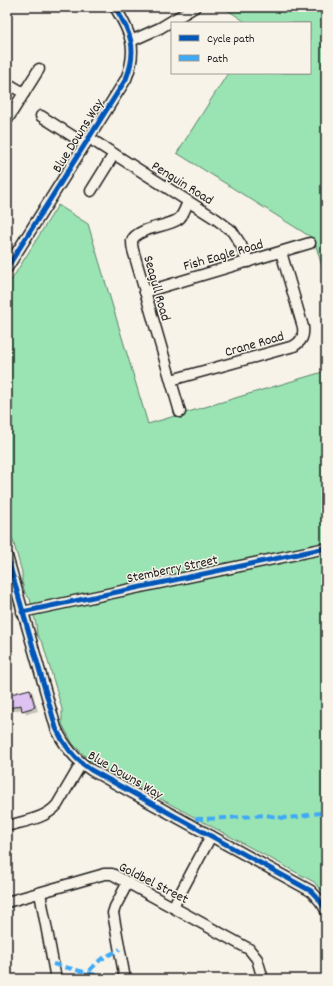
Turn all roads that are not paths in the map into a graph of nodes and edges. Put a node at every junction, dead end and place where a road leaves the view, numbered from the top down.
1 (115, 7) edge
2 (196, 7) edge
3 (131, 41) junction
4 (39, 68) dead end
5 (7, 83) edge
6 (24, 93) junction
7 (41, 116) dead end
8 (7, 120) edge
9 (87, 141) junction
10 (114, 154) junction
11 (91, 192) dead end
12 (188, 202) junction
13 (310, 243) dead end
14 (281, 252) junction
15 (248, 262) junction
16 (7, 268) edge
17 (145, 292) junction
18 (171, 380) junction
19 (180, 412) dead end
20 (326, 548) edge
21 (7, 556) edge
22 (22, 612) junction
23 (81, 764) junction
24 (7, 826) edge
25 (211, 836) junction
26 (128, 882) junction
27 (40, 893) junction
28 (7, 902) edge
29 (173, 907) junction
30 (326, 911) edge
31 (56, 979) edge
32 (125, 979) edge
33 (263, 979) edge

1 - 3 street, Blue Downs Way
2 - 3 street
3 - 9 street, Blue Downs Way
4 - 6 street
5 - 6 street
6 - 8 street
7 - 9 street, Penguin Road
9 - 10 street, Penguin Road
9 - 16 street, Blue Downs Way
10 - 11 street
10 - 12 street, Penguin Road
12 - 15 street, Penguin Road
12 - 17 street, Seagull Road
13 - 14 street, Fish Eagle Road
14 - 15 street, Fish Eagle Road
14 - 18 street, Crane Road
15 - 17 street, Fish Eagle Road
17 - 18 street, Seagull Road
18 - 19 street, Seagull Road
20 - 22 street, Stemberry Street
21 - 22 street, Blue Downs Way
22 - 23 street, Blue Downs Way
23 - 24 street
23 - 25 street, Blue Downs Way
25 - 29 street
25 - 30 street, Blue Downs Way
26 - 27 street, Goldbel Street
26 - 29 street, Goldbel Street
26 - 32 street
27 - 28 street, Goldbel Street
27 - 31 street
29 - 33 street, Goldbel Street

